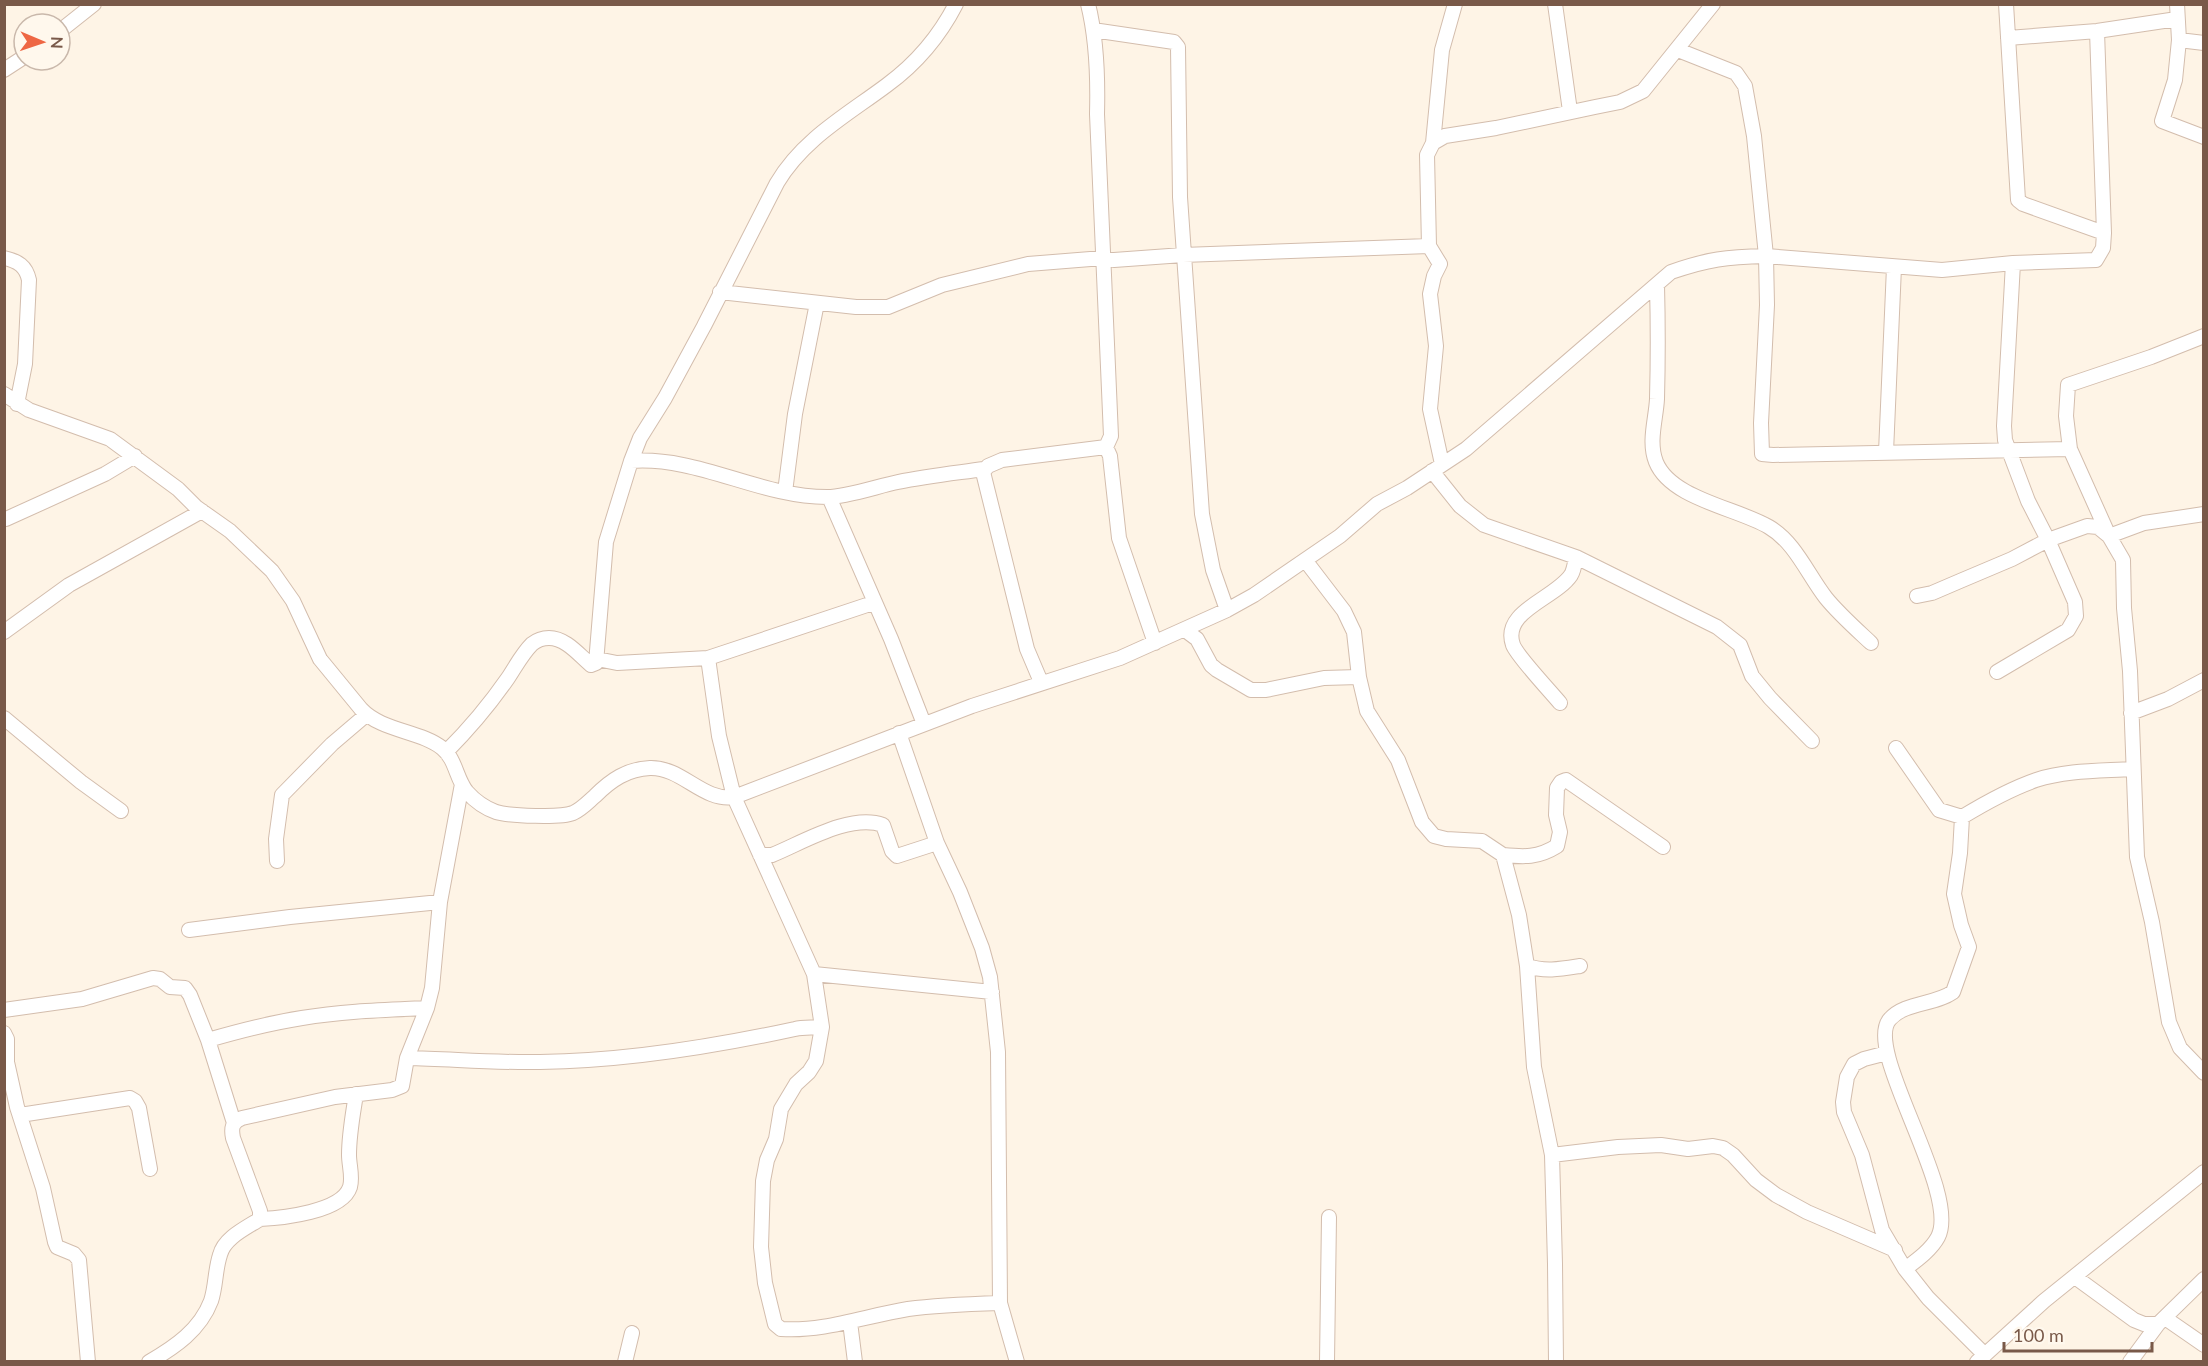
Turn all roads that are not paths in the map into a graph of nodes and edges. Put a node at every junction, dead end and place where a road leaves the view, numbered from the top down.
1 (94, 4) edge
2 (957, 4) edge
3 (1088, 4) edge
4 (1455, 4) edge
5 (1555, 4) edge
6 (1713, 4) edge
7 (2006, 4) edge
8 (2177, 4) edge
9 (2177, 19) junction
10 (72, 21) edge
11 (1093, 30) junction
12 (2097, 31) junction
13 (2008, 38) junction
14 (2179, 40) junction
15 (2204, 44) edge
16 (1678, 50) junction
17 (1570, 111) junction
18 (2204, 137) edge
19 (1433, 143) junction
20 (2104, 233) junction
21 (1429, 246) junction
22 (1183, 255) junction
23 (1766, 256) junction
24 (4, 258) edge
25 (1102, 258) junction
26 (2013, 263) junction
27 (1894, 267) junction
28 (1657, 285) junction
29 (720, 292) junction
30 (818, 303) junction
31 (2204, 336) edge
32 (4, 394) edge
33 (17, 404) junction
34 (1106, 447) junction
35 (2070, 449) junction
36 (2010, 450) junction
37 (1886, 452) junction
38 (135, 456) junction
39 (631, 461) junction
40 (1437, 467) junction
41 (984, 469) junction
42 (785, 492) junction
43 (829, 497) junction
44 (201, 511) junction
45 (2204, 514) edge
46 (6, 519) dead end
47 (2109, 536) junction
48 (2048, 540) junction
49 (1576, 557) junction
50 (1305, 560) junction
51 (1917, 596) dead end
52 (873, 603) junction
53 (1227, 610) junction
54 (1185, 630) junction
55 (4, 632) edge
56 (1155, 644) junction
57 (1871, 644) dead end
58 (708, 658) junction
59 (597, 659) junction
60 (1997, 672) dead end
61 (1359, 677) junction
62 (2204, 680) edge
63 (1041, 682) junction
64 (1560, 703) dead end
65 (2131, 713) junction
66 (366, 715) junction
67 (4, 718) edge
68 (924, 724) junction
69 (899, 733) junction
70 (1812, 741) dead end
71 (1896, 748) dead end
72 (446, 752) junction
73 (2132, 769) junction
74 (462, 784) junction
75 (734, 797) junction
76 (121, 811) dead end
77 (1962, 817) junction
78 (937, 843) junction
79 (1663, 847) dead end
80 (760, 855) junction
81 (1503, 855) junction
82 (277, 861) dead end
83 (440, 902) junction
84 (189, 930) dead end
85 (1527, 966) junction
86 (1580, 966) dead end
87 (814, 974) junction
88 (992, 992) junction
89 (426, 1008) junction
90 (4, 1010) edge
91 (822, 1027) junction
92 (4, 1033) edge
93 (208, 1040) junction
94 (1887, 1053) junction
95 (407, 1058) junction
96 (2204, 1072) edge
97 (356, 1094) junction
98 (14, 1110) edge
99 (234, 1124) junction
100 (1552, 1155) junction
101 (150, 1169) dead end
102 (2204, 1172) edge
103 (1329, 1217) dead end
104 (260, 1219) junction
105 (1895, 1250) junction
106 (1905, 1269) junction
107 (2075, 1277) junction
108 (2204, 1279) edge
109 (1000, 1303) junction
110 (2162, 1321) junction
111 (850, 1323) junction
112 (632, 1333) dead end
113 (2204, 1345) edge
114 (1981, 1358) edge
115 (2133, 1360) edge
116 (88, 1362) edge
117 (149, 1362) edge
118 (625, 1362) edge
119 (855, 1362) edge
120 (1017, 1362) edge
121 (1327, 1362) edge
122 (1556, 1362) edge

1 - 10 street
2 - 29 street
3 - 11 street
4 - 19 street
5 - 17 street
6 - 16 street
7 - 13 street
8 - 9 street
9 - 12 street
9 - 14 street
11 - 22 street
11 - 25 street
12 - 13 street
12 - 20 street
13 - 20 street
14 - 15 street
14 - 18 street
16 - 17 street
16 - 23 street
17 - 19 street
19 - 21 street
20 - 26 street
21 - 22 street
21 - 40 street
22 - 25 street
22 - 53 street
23 - 27 street
23 - 28 street
23 - 37 street
24 - 33 street
25 - 30 street
25 - 34 street
26 - 27 street
26 - 36 street
27 - 37 street
28 - 40 street
28 - 57 street
29 - 30 street
29 - 39 street
30 - 42 street
31 - 35 street
32 - 33 street
33 - 38 street
34 - 41 street
34 - 56 street
35 - 36 street
35 - 47 street
36 - 37 street
36 - 48 street
38 - 44 street
38 - 46 street
39 - 42 street
39 - 59 street
40 - 49 street
40 - 50 street
41 - 43 street
41 - 63 street
42 - 43 street
43 - 52 street
44 - 55 street
44 - 66 street
45 - 47 street
47 - 48 street
47 - 65 street
48 - 51 street
48 - 60 street
49 - 64 street
49 - 70 street
50 - 53 street
50 - 61 street
52 - 58 street
52 - 68 street
53 - 54 street
54 - 56 street
54 - 61 street
56 - 63 street
58 - 59 street
58 - 75 street
59 - 72 street
61 - 81 street
62 - 65 street
63 - 68 street
65 - 73 street
66 - 72 street
66 - 82 street
67 - 76 street
68 - 69 street
69 - 75 street
69 - 78 street
71 - 77 street
72 - 74 street
73 - 77 street
73 - 96 street
74 - 75 street
74 - 83 street
75 - 80 street
77 - 94 street
78 - 80 street
78 - 88 street
79 - 81 street
80 - 87 street
81 - 85 street
83 - 84 street
83 - 89 street
85 - 86 street
85 - 100 street
87 - 88 street
87 - 91 street
88 - 109 street
89 - 93 street
89 - 95 street
90 - 93 street
91 - 95 street
91 - 111 street
92 - 98 street
93 - 99 street
94 - 105 street
94 - 106 street
95 - 97 street
97 - 99 street
97 - 104 street
98 - 101 street
98 - 116 street
99 - 104 street
100 - 105 street
100 - 122 street
102 - 107 street
103 - 121 street
104 - 117 street
105 - 106 street
106 - 114 street
107 - 110 street
107 - 114 street
108 - 110 street
109 - 111 street
109 - 120 street
110 - 113 street
110 - 115 street
111 - 119 street
112 - 118 street

